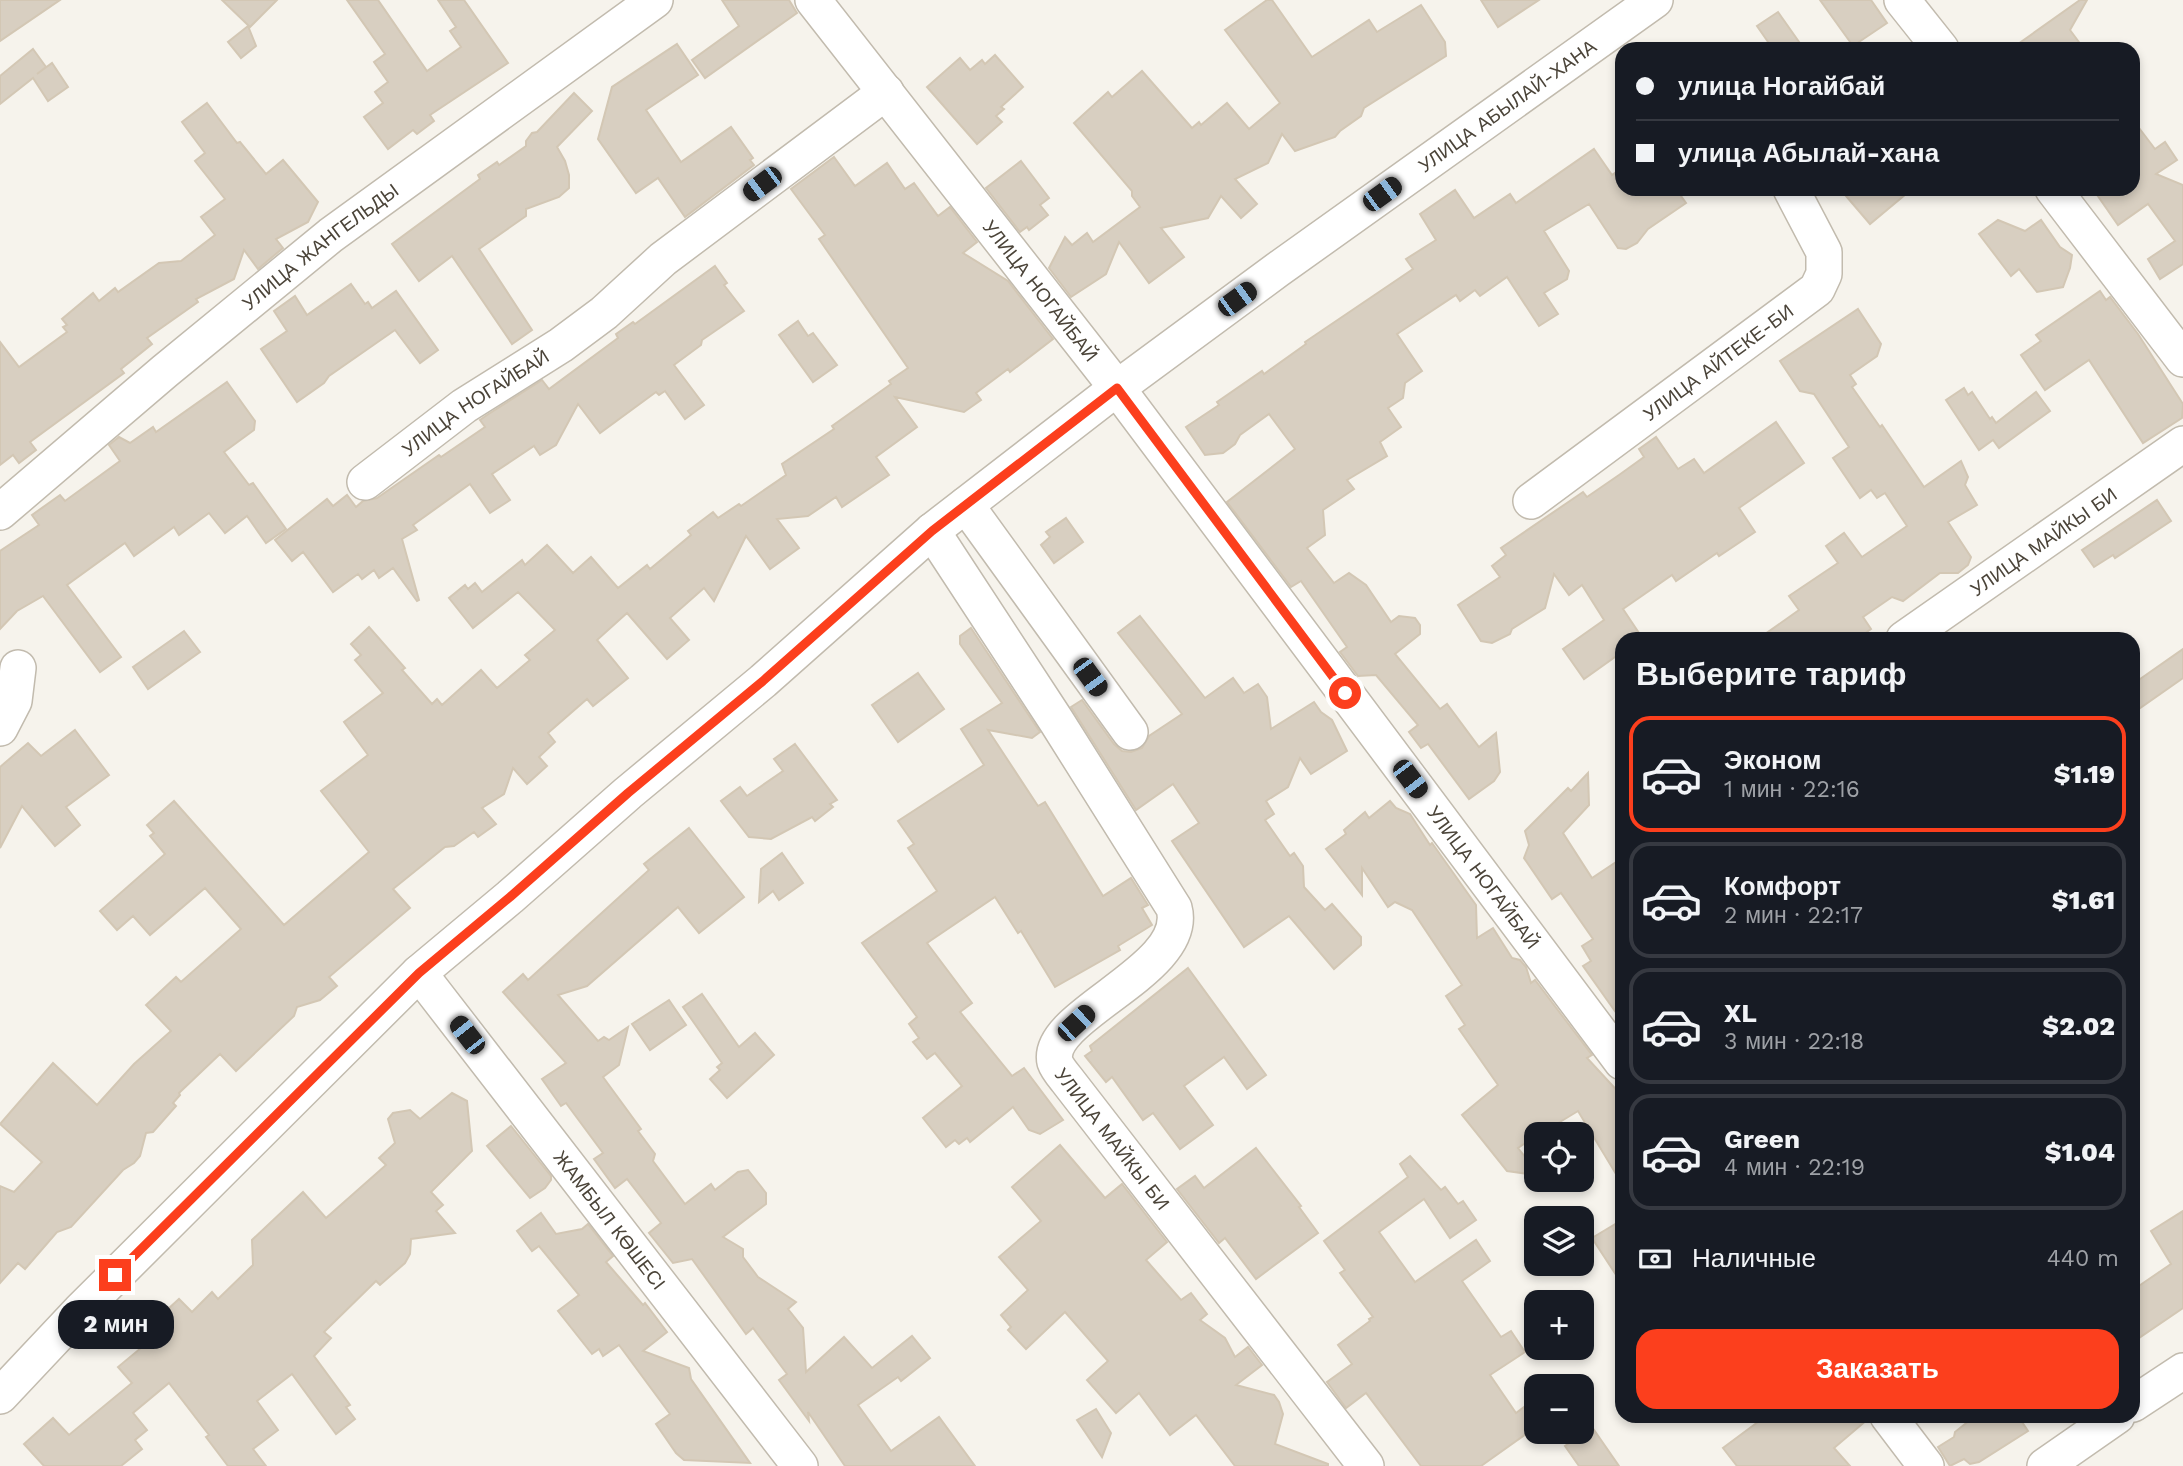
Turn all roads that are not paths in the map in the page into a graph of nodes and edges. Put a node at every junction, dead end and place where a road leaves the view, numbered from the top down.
1 (655, 0) edge
2 (813, 0) edge
3 (1655, 0) edge
4 (1902, 0) edge
5 (1928, 42) edge
6 (886, 92) junction
7 (1795, 196) edge
8 (2058, 196) edge
9 (2183, 359) edge
10 (1117, 388) junction
11 (2183, 444) edge
12 (365, 482) dead end
13 (1531, 501) dead end
14 (966, 505) junction
15 (0, 512) edge
16 (932, 531) junction
17 (1914, 632) edge
18 (18, 668) dead end
19 (0, 728) edge
20 (1130, 732) dead end
21 (419, 973) junction
22 (1615, 1053) edge
23 (2183, 1371) edge
24 (0, 1396) edge
25 (2140, 1399) edge
26 (1893, 1423) edge
27 (2107, 1423) edge
28 (800, 1466) edge
29 (1366, 1466) edge
30 (1926, 1466) edge
31 (2045, 1466) edge

1 - 15 street, УЛИЦА ЖАНГЕЛЬДЫ
2 - 6 street, УЛИЦА НОГАЙБАЙ
3 - 10 street, УЛИЦА АБЫЛАЙ-ХАНА
4 - 5 street
6 - 10 street, УЛИЦА НОГАЙБАЙ
6 - 12 street, УЛИЦА НОГАЙБАЙ
7 - 13 street, УЛИЦА АЙТЕКЕ-БИ
8 - 9 street
10 - 14 street, УЛИЦА АБЫЛАЙ-ХАНА
10 - 22 street, УЛИЦА НОГАЙБАЙ
11 - 17 street, УЛИЦА МАЙКЫ БИ
14 - 16 street, УЛИЦА АБЫЛАЙ-ХАНА
14 - 20 street
16 - 21 street, УЛИЦА АБЫЛАЙ-ХАНА
16 - 29 street, УЛИЦА МАЙКЫ БИ
18 - 19 street
21 - 24 street, УЛИЦА АБЫЛАЙ-ХАНА
21 - 28 street, ЖАМБЫЛ КӨШЕСІ
23 - 25 street
26 - 30 street
27 - 31 street

